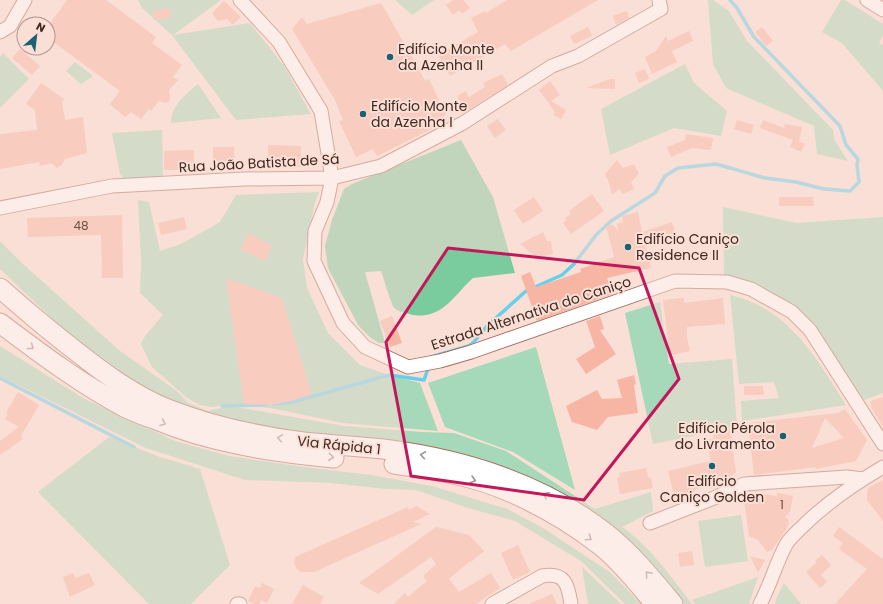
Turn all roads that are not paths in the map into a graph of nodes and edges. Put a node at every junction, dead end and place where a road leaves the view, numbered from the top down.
1 (25, 0) edge
2 (240, 0) edge
3 (658, 0) edge
4 (867, 0) edge
5 (883, 10) edge
6 (0, 32) edge
7 (332, 178) junction
8 (0, 208) edge
9 (0, 288) edge
10 (0, 324) edge
11 (883, 444) edge
12 (883, 467) edge
13 (863, 478) junction
14 (650, 523) dead end
15 (492, 604) edge
16 (571, 604) edge
17 (655, 604) edge
18 (673, 604) edge
19 (760, 604) edge

1 - 6 street
2 - 7 street, Estrada Alternativa do Caniço
3 - 7 street, Rua João Batista de Sá
4 - 5 street
7 - 8 street, Rua João Batista de Sá
7 - 11 street, Estrada Alternativa do Caniço
18 -> 9 highway, Via Rápida 1
10 -> 17 highway, Via Rápida 1
12 - 13 street
13 - 14 street
13 - 19 street
15 - 16 street

